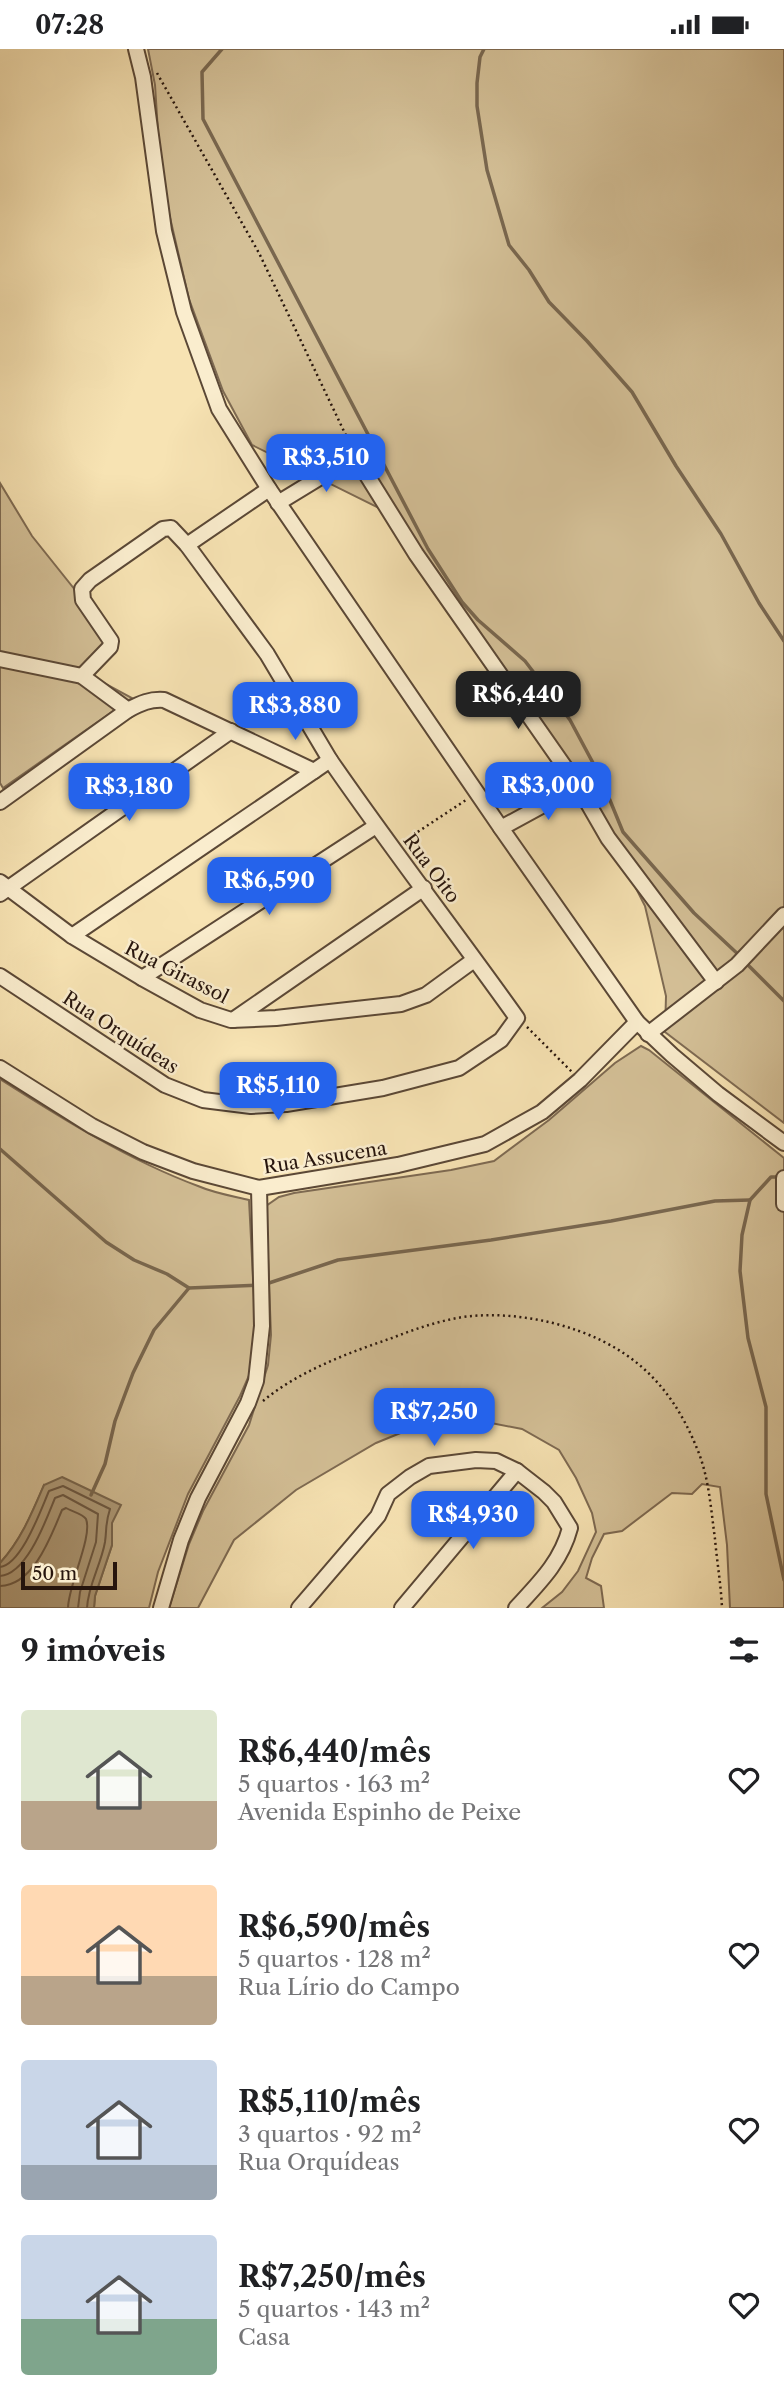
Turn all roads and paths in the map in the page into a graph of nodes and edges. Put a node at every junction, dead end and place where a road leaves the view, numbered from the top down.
1 (136, 49) edge
2 (156, 73) dead end
3 (355, 456) junction
4 (269, 489) junction
5 (278, 503) junction
6 (187, 545) junction
7 (7, 661) edge
8 (0, 671) edge
9 (82, 677) junction
10 (128, 710) junction
11 (231, 731) junction
12 (330, 760) junction
13 (314, 771) junction
14 (578, 786) junction
15 (477, 792) junction
16 (0, 802) edge
17 (376, 826) junction
18 (501, 828) junction
19 (393, 848) junction
20 (3, 888) edge
21 (424, 888) junction
22 (784, 915) edge
23 (72, 936) junction
24 (474, 960) junction
25 (0, 976) edge
26 (142, 978) junction
27 (716, 982) junction
28 (517, 1018) junction
29 (231, 1020) junction
30 (637, 1022) junction
31 (648, 1034) junction
32 (0, 1068) edge
33 (580, 1080) junction
34 (784, 1143) edge
35 (784, 1178) edge
36 (259, 1188) junction
37 (784, 1204) edge
38 (260, 1403) dead end
39 (517, 1472) junction
40 (161, 1608) edge
41 (300, 1608) edge
42 (402, 1608) edge
43 (516, 1608) edge
44 (722, 1608) edge

1 - 4 street
2 - 3 path
3 - 5 street
3 - 14 street
4 - 5 street
4 - 6 street
5 - 15 street
6 - 9 street
6 - 12 street, Rua Oito
7 - 8 street
7 - 9 street
9 - 10 street
10 - 11 street
10 - 16 street
11 - 13 street
11 - 20 street
12 - 13 street
12 - 17 street, Rua Oito
13 - 23 street
14 - 18 street
14 - 27 street
15 - 18 street
15 - 19 path
17 - 19 street, Rua Oito
17 - 26 street
18 - 30 street
19 - 21 street, Rua Oito
20 - 23 street, Rua Girassol
21 - 24 street, Rua Oito
21 - 29 street
22 - 27 street
23 - 26 street, Rua Girassol
24 - 28 street, Rua Oito
24 - 29 street, Rua Girassol
25 - 28 street, Rua Orquídeas
26 - 29 street, Rua Girassol
27 - 31 street
28 - 33 path
30 - 31 street
30 - 33 street, Rua Assucena
31 - 34 street
32 - 36 street, Rua Assucena
33 - 36 street, Rua Assucena
35 - 37 street
36 - 40 street
38 - 44 path
39 - 41 street
39 - 42 street
39 - 43 street

